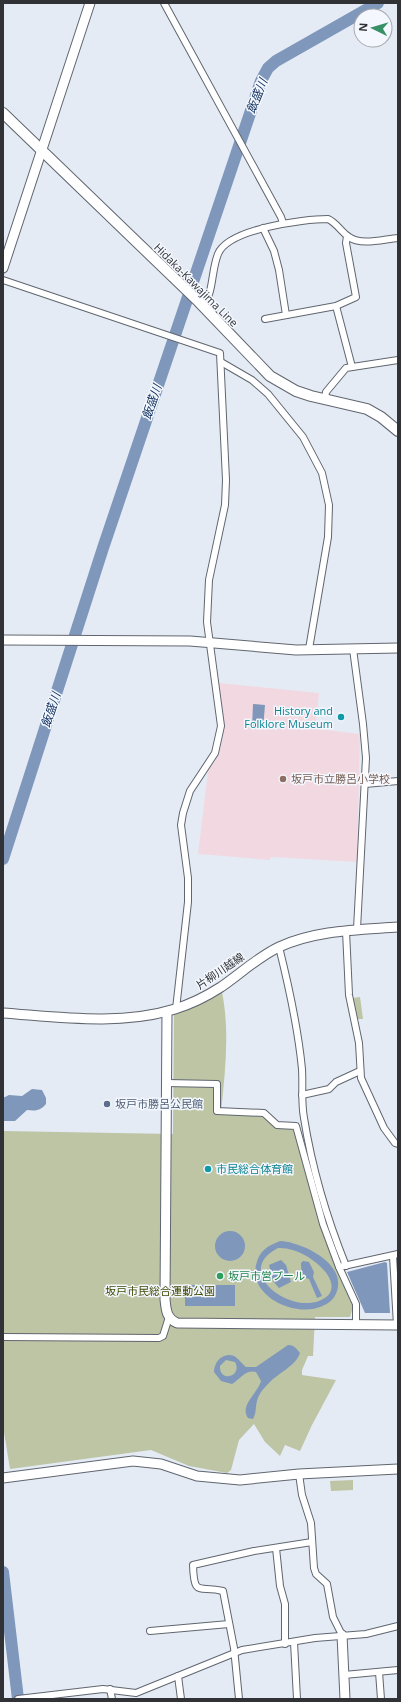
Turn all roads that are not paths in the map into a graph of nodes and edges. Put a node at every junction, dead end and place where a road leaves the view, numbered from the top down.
1 (90, 3) edge
2 (164, 3) edge
3 (3, 113) edge
4 (41, 150) junction
5 (283, 223) junction
6 (263, 228) junction
7 (347, 236) junction
8 (398, 238) edge
9 (3, 268) edge
10 (3, 280) edge
11 (201, 304) junction
12 (336, 306) junction
13 (286, 315) junction
14 (265, 319) dead end
15 (398, 360) edge
16 (221, 362) junction
17 (352, 367) junction
18 (324, 399) junction
19 (398, 431) edge
20 (3, 640) edge
21 (210, 642) junction
22 (398, 648) edge
23 (309, 649) junction
24 (353, 649) junction
25 (398, 781) edge
26 (364, 784) junction
27 (398, 927) edge
28 (357, 929) junction
29 (346, 931) junction
30 (279, 947) junction
31 (176, 1009) junction
32 (167, 1012) junction
33 (3, 1013) edge
34 (360, 1071) junction
35 (166, 1083) junction
36 (302, 1095) junction
37 (397, 1146) edge
38 (395, 1255) edge
39 (343, 1267) junction
40 (169, 1317) junction
41 (356, 1325) junction
42 (398, 1325) edge
43 (3, 1337) edge
44 (398, 1469) edge
45 (299, 1474) junction
46 (4, 1477) edge
47 (312, 1542) junction
48 (276, 1548) junction
49 (228, 1624) junction
50 (398, 1626) edge
51 (150, 1631) dead end
52 (342, 1635) junction
53 (294, 1642) junction
54 (284, 1644) junction
55 (235, 1653) junction
56 (398, 1670) edge
57 (380, 1672) junction
58 (344, 1675) junction
59 (178, 1676) junction
60 (110, 1689) junction
61 (81, 1691) junction
62 (63, 1696) edge
63 (39, 1698) edge
64 (18, 1699) edge
65 (82, 1699) edge
66 (112, 1699) edge
67 (181, 1699) edge
68 (239, 1699) edge
69 (297, 1699) edge
70 (345, 1699) edge
71 (381, 1699) edge

1 - 4 street
2 - 5 street
3 - 4 main road, Hidaka-Kawajima Line
4 - 9 street
4 - 11 main road, Hidaka-Kawajima Line
5 - 6 street
5 - 7 street
6 - 11 street
6 - 13 street
7 - 8 street
7 - 12 street
10 - 16 street
11 - 18 main road, Hidaka-Kawajima Line
12 - 13 street
12 - 17 street
13 - 14 street
15 - 17 street
16 - 21 street
16 - 23 street
17 - 18 street
18 - 19 main road, Hidaka-Kawajima Line
20 - 21 street
21 - 23 street
21 - 31 street
22 - 24 street
23 - 24 street
24 - 26 street
25 - 26 street
26 - 28 street
27 - 28 street, 片柳川越線
28 - 29 street, 片柳川越線
29 - 30 street, 片柳川越線
29 - 34 street
30 - 31 street, 片柳川越線
30 - 36 street
31 - 32 street, 片柳川越線
32 - 33 street, 片柳川越線
32 - 35 street
34 - 36 street
34 - 37 street
35 - 39 street
35 - 40 street
36 - 39 street
38 - 39 street
38 - 42 street
39 - 41 street
40 - 41 street
40 - 43 street
41 - 42 street
44 - 45 street
45 - 46 street
45 - 47 street
47 - 48 street
47 - 52 street
48 - 49 street
48 - 54 street
49 - 51 street
49 - 55 street
50 - 52 street
52 - 53 street
52 - 58 street
53 - 54 street
53 - 69 street
54 - 55 street
55 - 59 street
55 - 68 street
56 - 57 street
57 - 58 street
57 - 71 street
58 - 70 street
59 - 60 street
59 - 67 street
60 - 61 street
60 - 66 street
61 - 62 street
61 - 65 street
62 - 63 street
63 - 64 street

